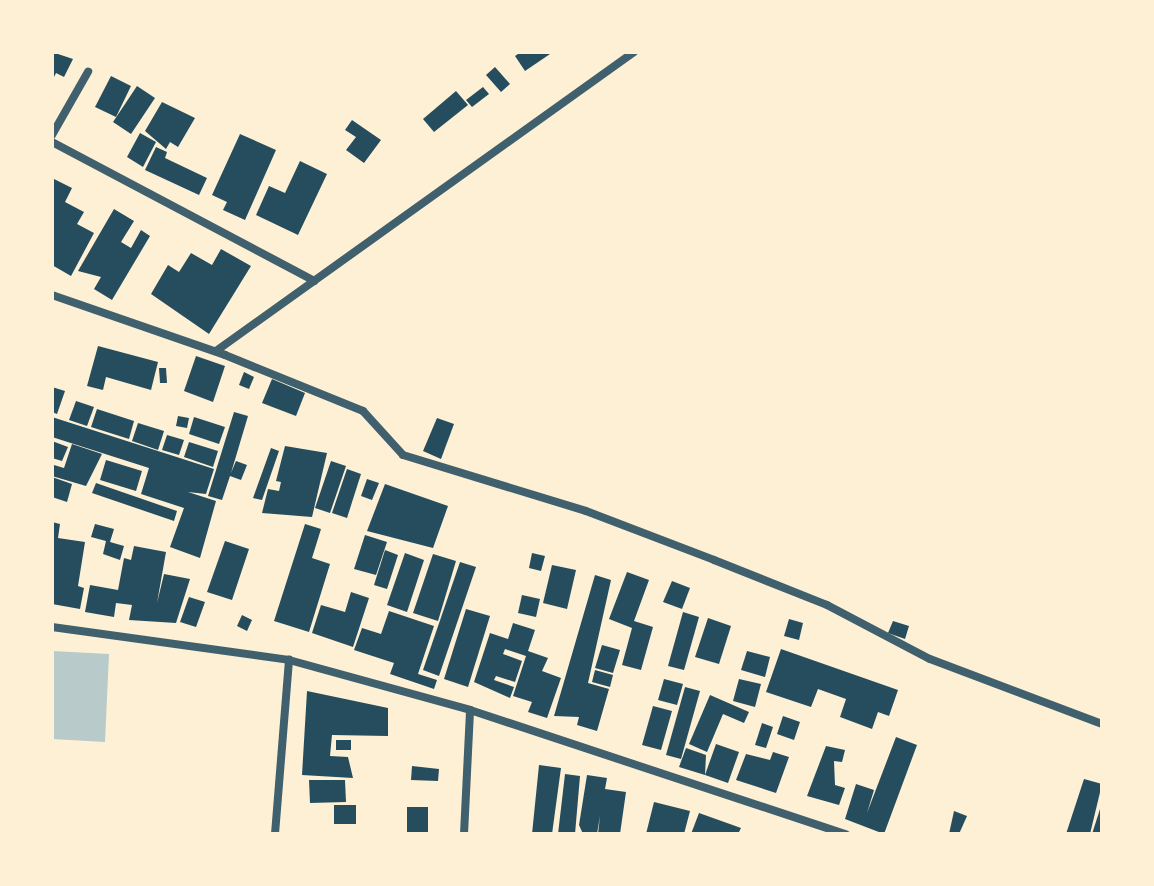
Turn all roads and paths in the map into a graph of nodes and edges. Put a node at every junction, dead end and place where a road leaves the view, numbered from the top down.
1 (634, 52) edge
2 (88, 72) dead end
3 (52, 135) edge
4 (52, 142) edge
5 (314, 281) junction
6 (52, 295) edge
7 (216, 351) junction
8 (52, 627) edge
9 (289, 660) junction
10 (470, 710) junction
11 (1102, 724) edge
12 (275, 834) edge
13 (464, 834) edge
14 (846, 834) edge

1 - 5 street
2 - 3 street
4 - 5 street
5 - 7 street
6 - 7 street
7 - 11 street
8 - 9 street
9 - 10 street
9 - 12 street
10 - 13 street
10 - 14 street

